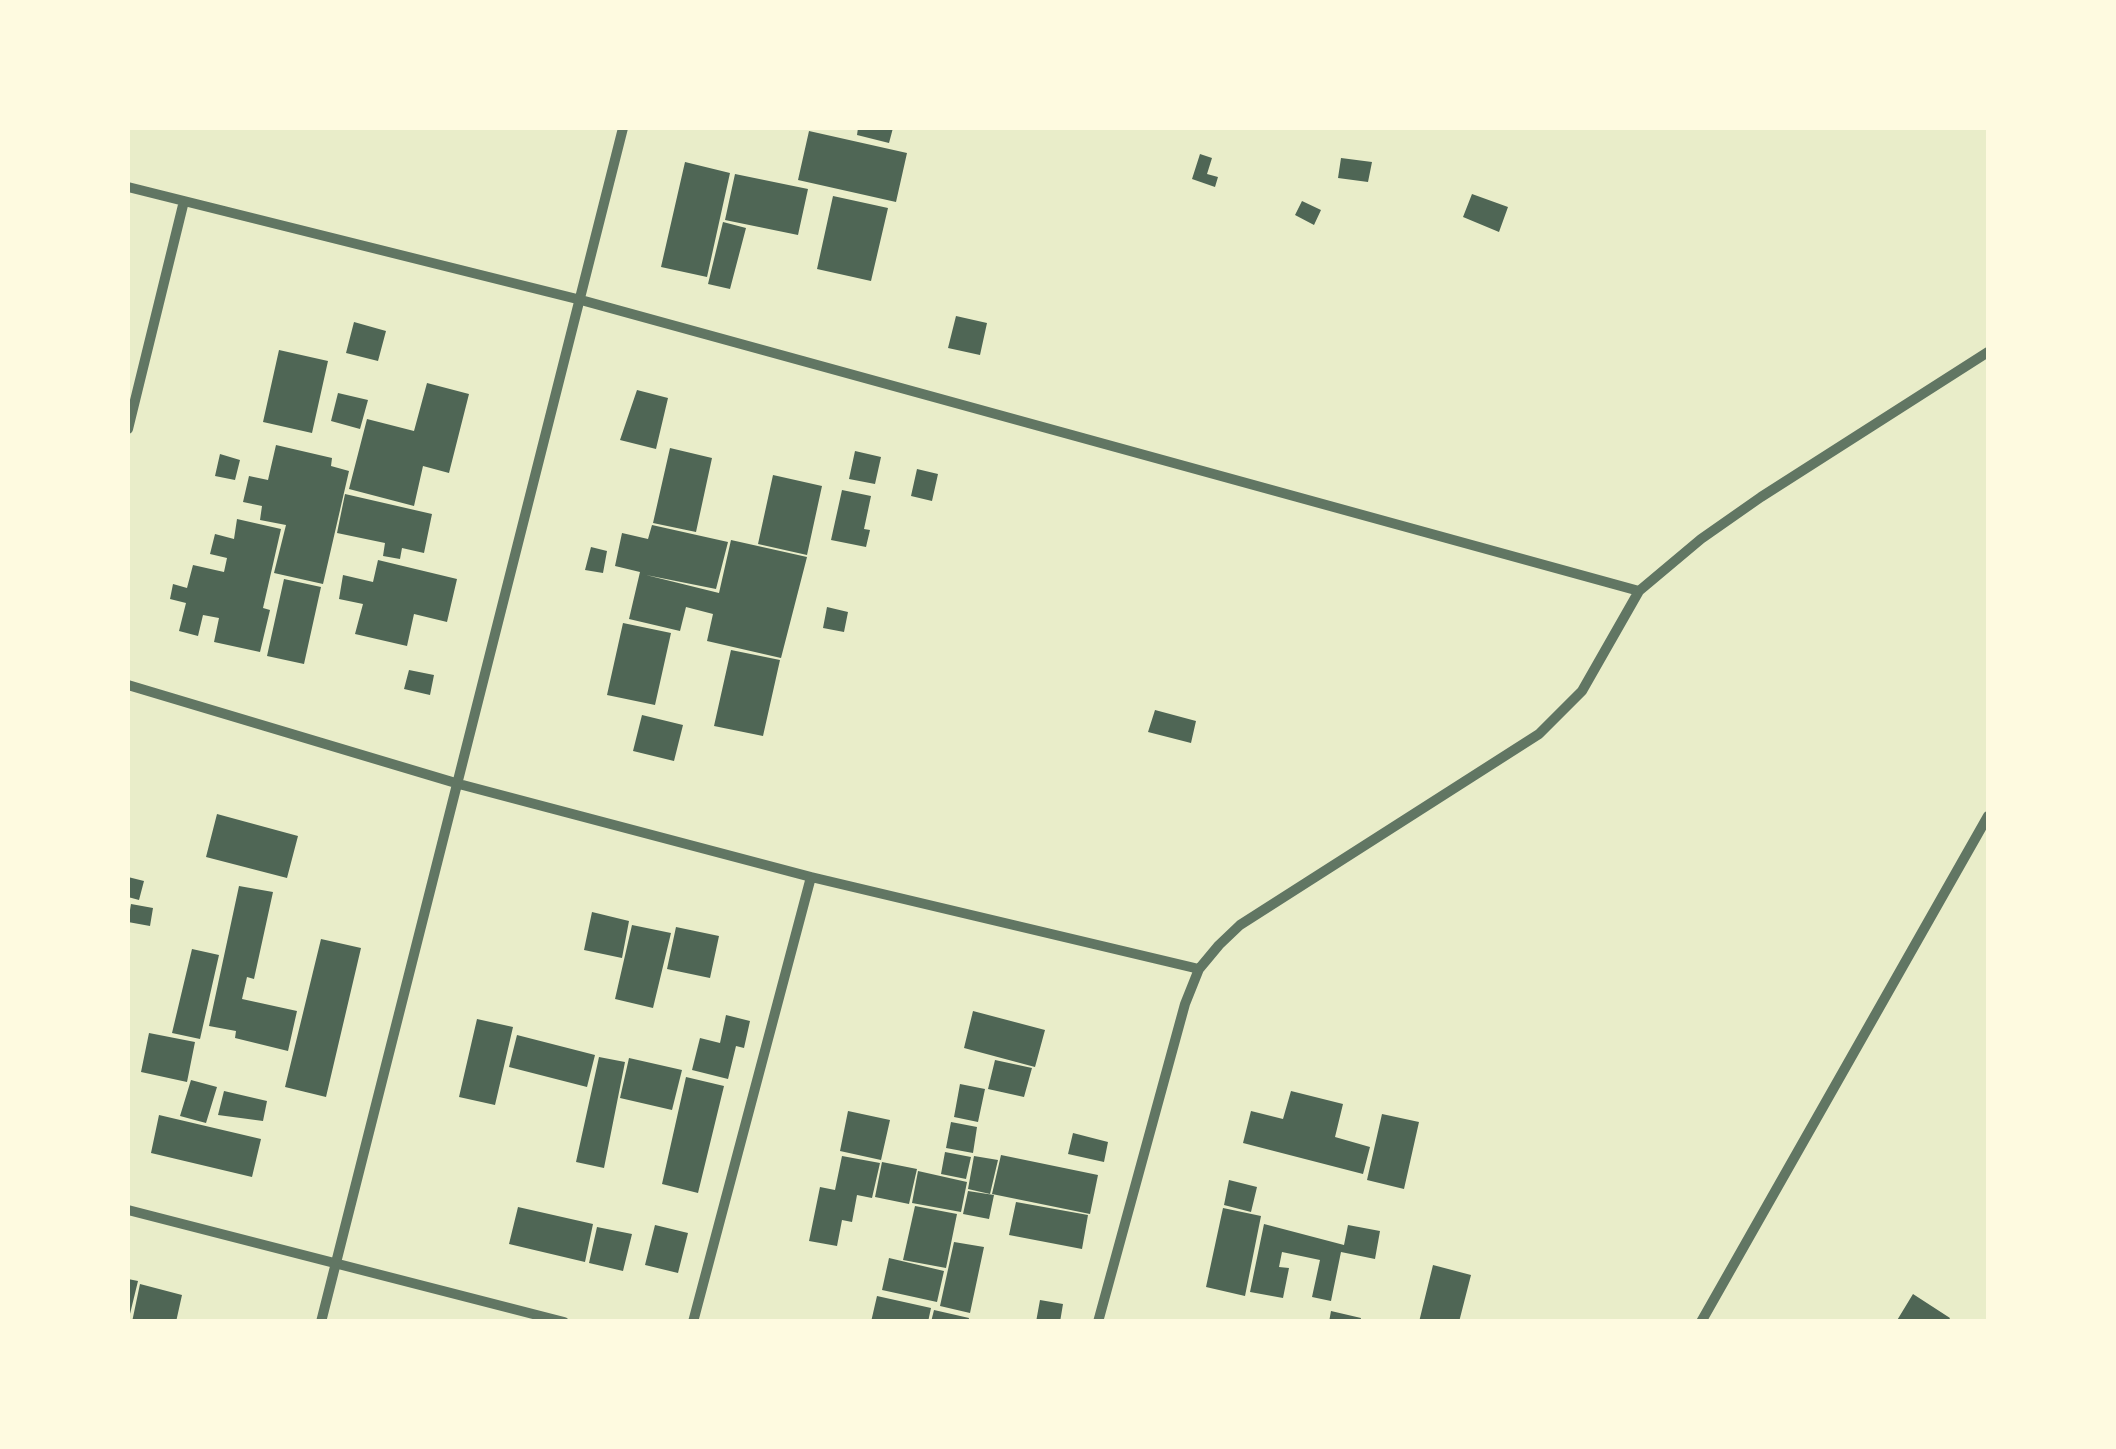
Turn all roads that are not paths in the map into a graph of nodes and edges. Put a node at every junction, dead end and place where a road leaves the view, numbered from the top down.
1 (623, 128) edge
2 (128, 187) edge
3 (184, 201) junction
4 (581, 300) junction
5 (1988, 352) edge
6 (128, 429) edge
7 (1640, 591) junction
8 (128, 685) edge
9 (459, 784) junction
10 (1988, 816) edge
11 (811, 877) junction
12 (1199, 969) junction
13 (128, 1210) edge
14 (336, 1264) junction
15 (321, 1322) edge
16 (564, 1322) edge
17 (693, 1322) edge
18 (1098, 1322) edge
19 (1701, 1322) edge

1 - 4 street
2 - 3 street
3 - 4 street
3 - 6 street
4 - 7 street
4 - 9 street
5 - 7 street
7 - 12 street
8 - 9 street
9 - 11 street
9 - 14 street
10 - 19 street
11 - 12 street
11 - 17 street
12 - 18 street
13 - 14 street
14 - 15 street
14 - 16 street

